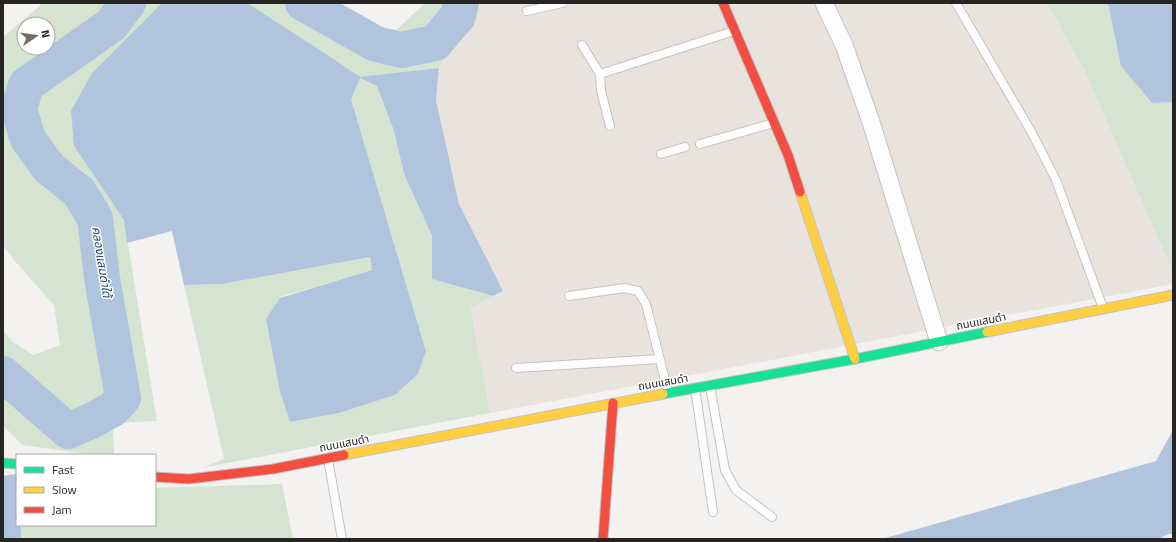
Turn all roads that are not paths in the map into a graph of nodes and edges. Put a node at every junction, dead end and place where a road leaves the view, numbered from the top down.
1 (562, 3) edge
2 (723, 3) edge
3 (824, 3) edge
4 (956, 3) edge
5 (527, 11) dead end
6 (735, 31) junction
7 (582, 45) dead end
8 (600, 74) junction
9 (775, 122) junction
10 (610, 126) dead end
11 (700, 144) dead end
12 (685, 147) dead end
13 (661, 154) dead end
14 (1173, 295) edge
15 (569, 296) dead end
16 (1103, 309) junction
17 (939, 342) junction
18 (659, 359) junction
19 (855, 359) junction
20 (516, 368) dead end
21 (710, 385) junction
22 (694, 388) junction
23 (668, 392) junction
24 (613, 402) junction
25 (328, 458) junction
26 (3, 463) edge
27 (16, 464) edge
28 (156, 477) edge
29 (713, 512) dead end
30 (772, 517) dead end
31 (342, 539) edge
32 (603, 539) edge

1 - 5 lane
2 - 6 street
3 - 17 street
4 - 16 lane
6 - 8 lane
6 - 9 street
7 - 8 lane
8 - 10 lane
9 - 11 lane
9 - 19 street
12 - 13 lane
14 - 16 street, ถนนแสมดำ
15 - 18 lane
16 - 17 street, ถนนแสมดำ
17 - 19 street, ถนนแสมดำ
18 - 20 lane
18 - 23 lane
19 - 21 street, ถนนแสมดำ
21 - 22 street, ถนนแสมดำ
21 - 30 lane
22 - 23 street, ถนนแสมดำ
22 - 29 lane
23 - 24 street, ถนนแสมดำ
24 - 25 street, ถนนแสมดำ
24 - 32 street
25 - 28 street, ถนนแสมดำ
25 - 31 lane
26 - 27 street

